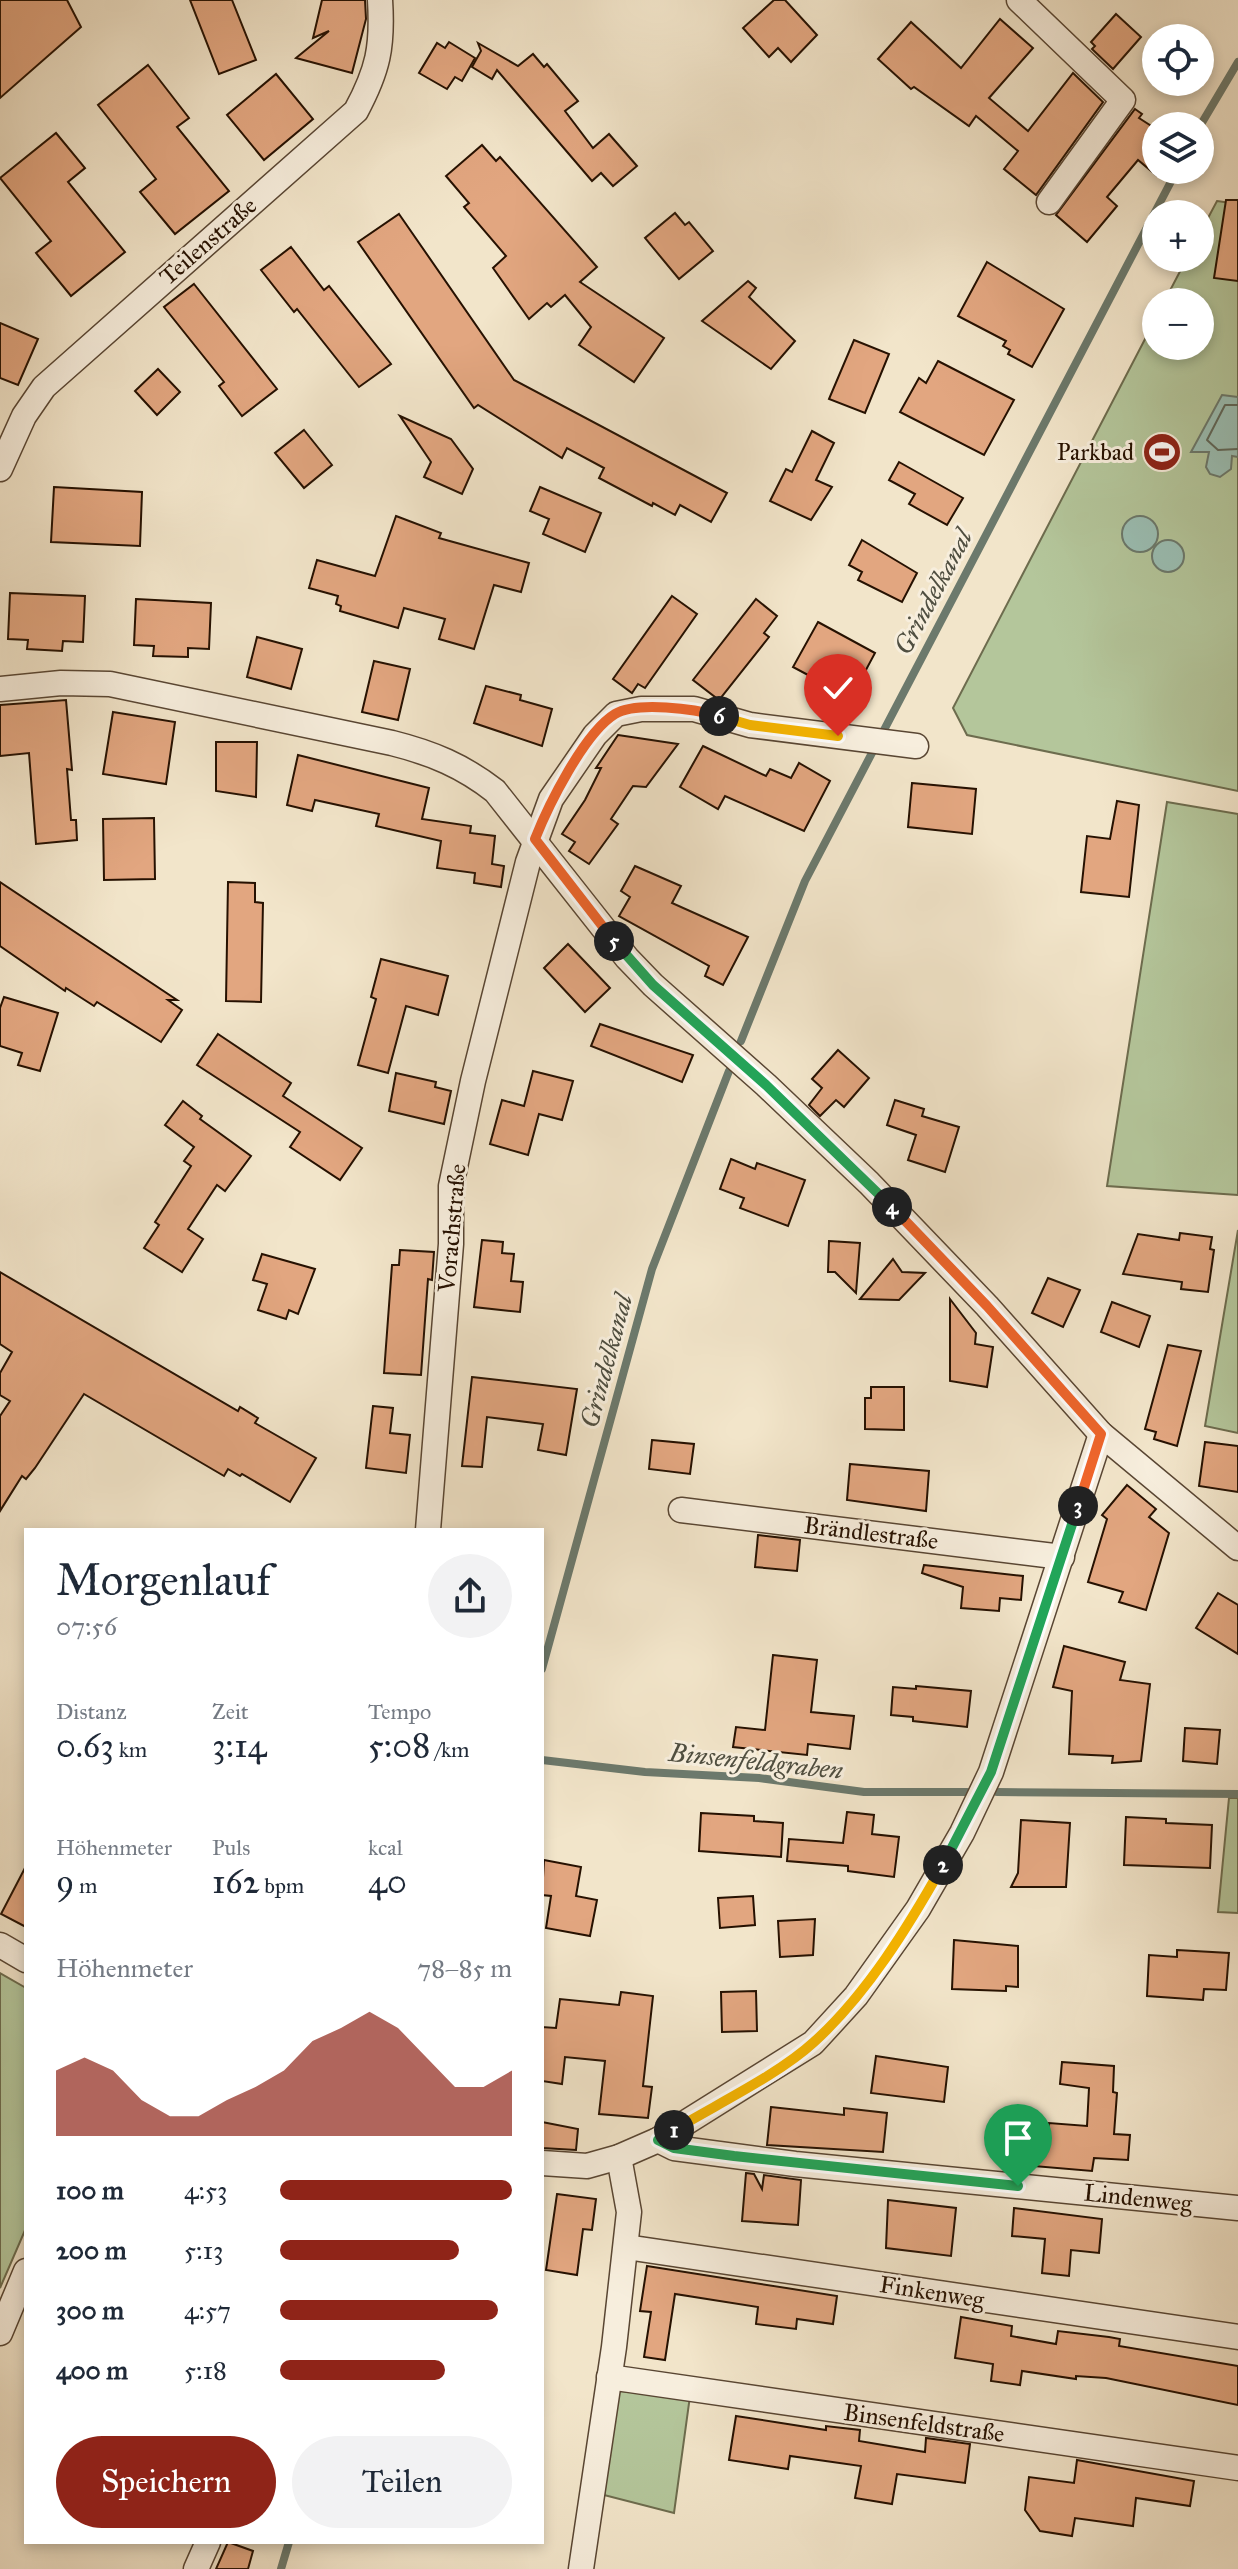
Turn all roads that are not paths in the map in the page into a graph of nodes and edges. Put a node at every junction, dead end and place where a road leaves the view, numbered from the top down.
1 (380, 0) edge
2 (1019, 0) edge
3 (1049, 202) dead end
4 (0, 469) edge
5 (0, 689) edge
6 (908, 746) dead end
7 (535, 839) junction
8 (1101, 1434) junction
9 (681, 1510) dead end
10 (428, 1528) edge
11 (1238, 1548) edge
12 (1062, 1557) junction
13 (0, 1945) edge
14 (24, 1959) edge
15 (658, 2140) junction
16 (619, 2157) junction
17 (544, 2163) edge
18 (1238, 2208) edge
19 (626, 2247) junction
20 (24, 2276) edge
21 (0, 2333) edge
22 (1238, 2337) edge
23 (609, 2377) junction
24 (1238, 2468) edge
25 (207, 2544) edge
26 (196, 2569) edge
27 (581, 2569) edge

1 - 4 street, Teilenstraße
2 - 3 street
5 - 7 street
6 - 7 street, Vorachstraße
7 - 8 street
7 - 10 street, Vorachstraße
8 - 11 street
8 - 12 street
9 - 12 street, Brändlestraße
12 - 15 street
13 - 14 street
15 - 16 street
15 - 18 street, Lindenweg
16 - 17 street
16 - 19 street
19 - 22 street, Finkenweg
19 - 23 street
20 - 21 street
23 - 24 street, Binsenfeldstraße
23 - 27 street
25 - 26 street

